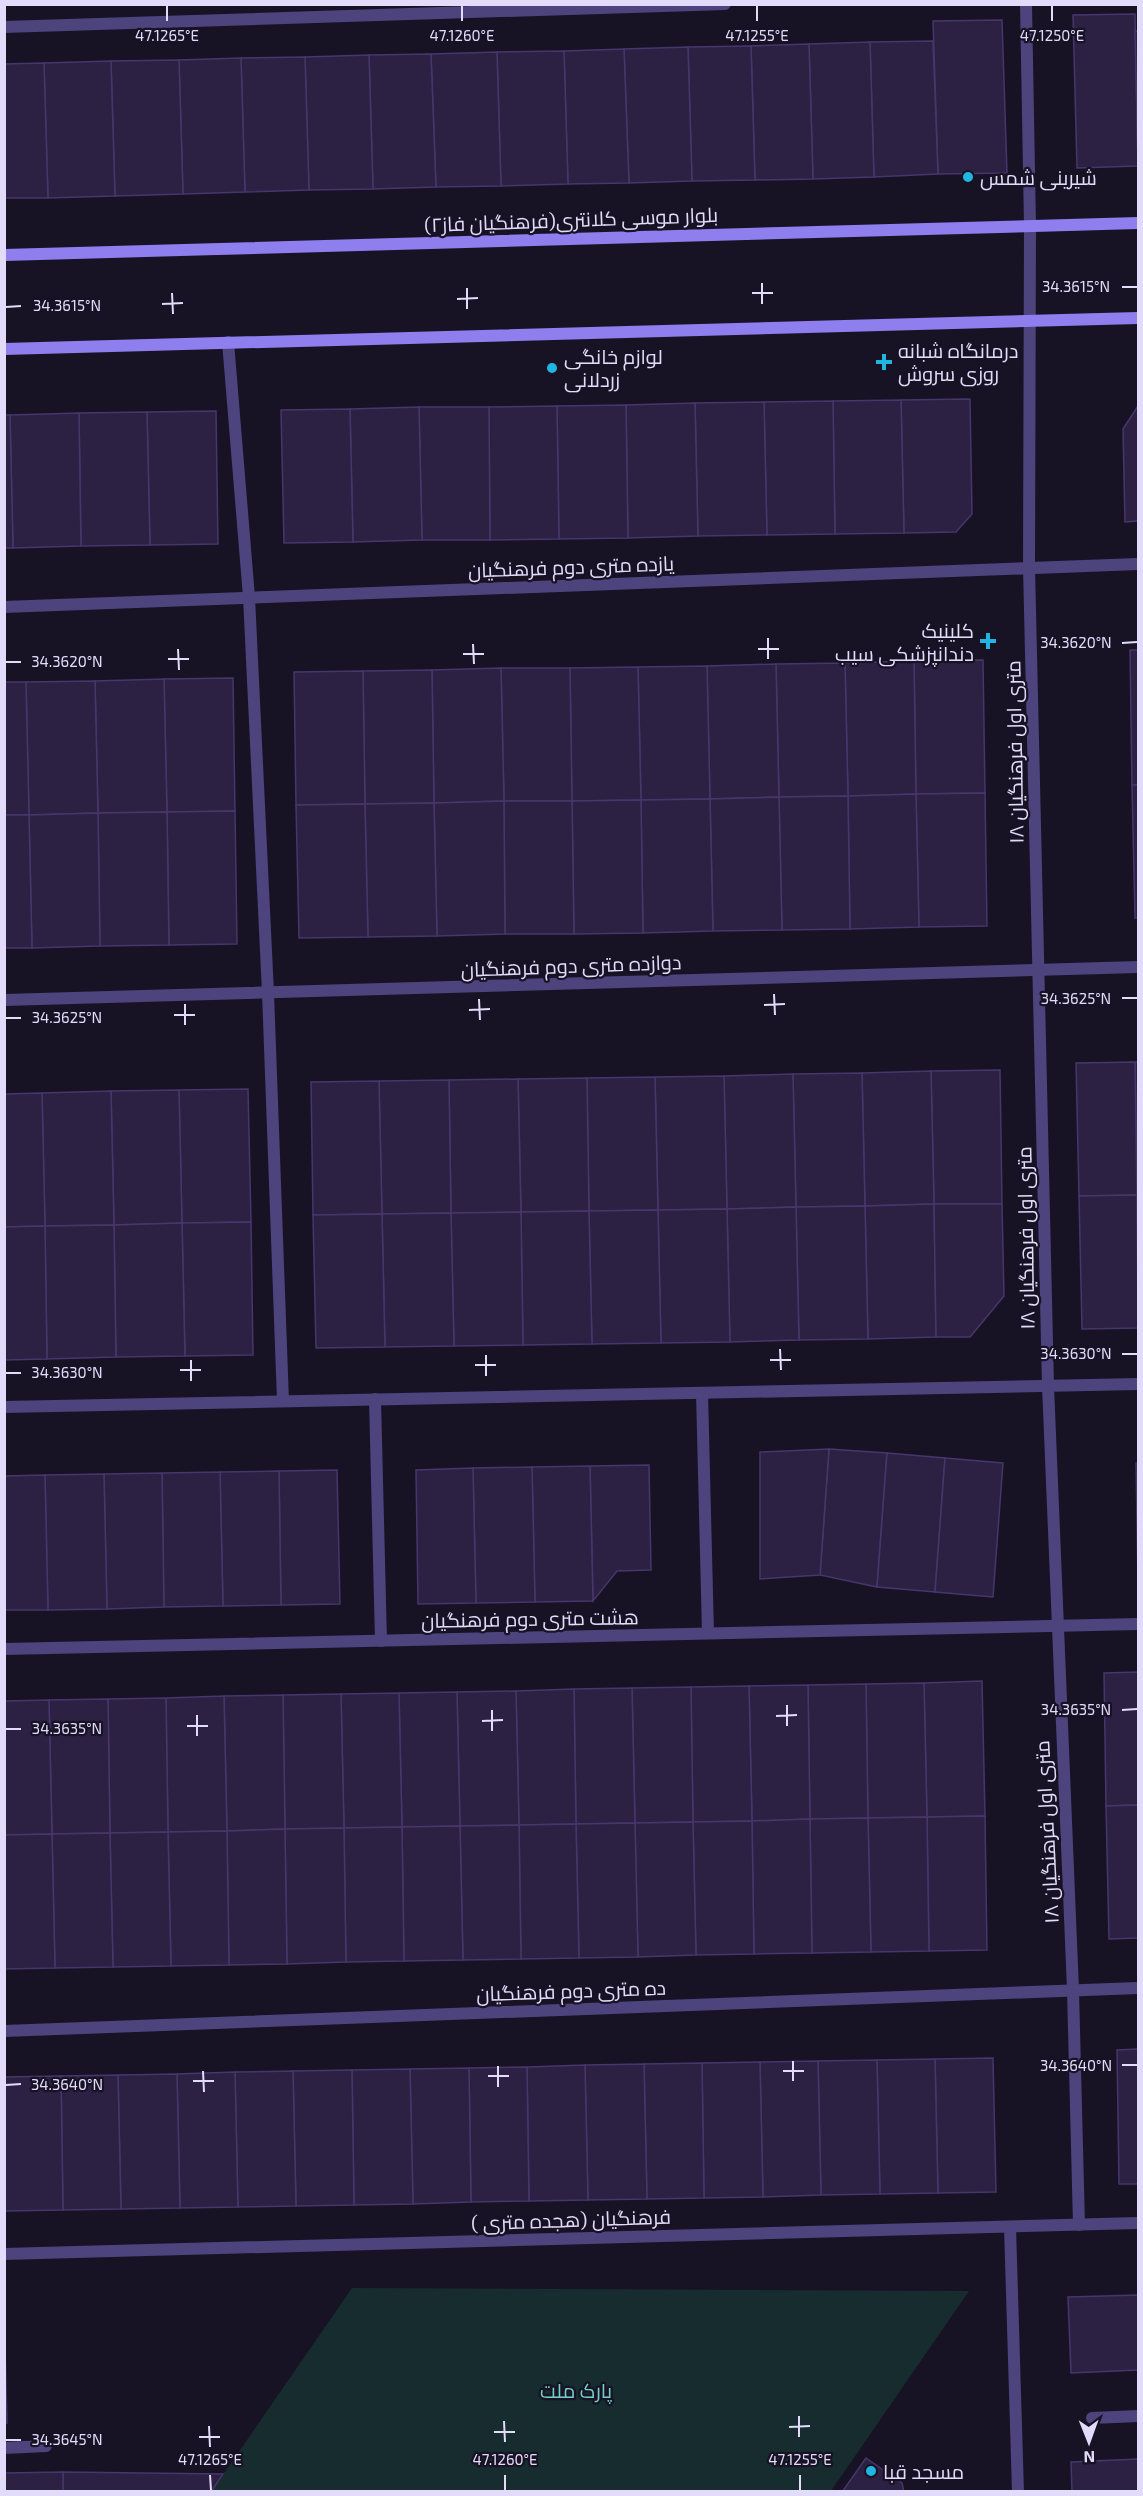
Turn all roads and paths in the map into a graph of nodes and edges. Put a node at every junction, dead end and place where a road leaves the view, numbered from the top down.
1 (725, 4) edge
2 (1026, 4) edge
3 (530, 8) edge
4 (4, 27) edge
5 (1138, 223) edge
6 (1030, 226) junction
7 (4, 255) edge
8 (1138, 318) edge
9 (1029, 321) junction
10 (228, 342) junction
11 (4, 349) edge
12 (1138, 564) edge
13 (1029, 567) junction
14 (249, 597) junction
15 (4, 607) edge
16 (1138, 967) edge
17 (1039, 970) junction
18 (268, 993) junction
19 (4, 1000) edge
20 (1138, 1384) edge
21 (1048, 1386) junction
22 (702, 1393) junction
23 (375, 1399) junction
24 (283, 1401) junction
25 (4, 1407) edge
26 (1138, 1624) edge
27 (1057, 1625) junction
28 (708, 1633) junction
29 (381, 1641) junction
30 (4, 1650) edge
31 (1138, 1988) edge
32 (1073, 1990) junction
33 (4, 2031) edge
34 (1138, 2223) edge
35 (1079, 2225) junction
36 (1010, 2227) junction
37 (4, 2254) edge
38 (1138, 2416) edge
39 (1092, 2418) dead end
40 (46, 2446) dead end
41 (4, 2448) edge
42 (1018, 2492) edge

1 - 3 street
2 - 6 street, ۱۸ متری اول فرهنگیان
3 - 4 street
5 - 6 main road, بلوار موسی کلانتری(فرهنگیان فاز۲)
6 - 7 main road, بلوار موسی کلانتری(فرهنگیان فاز۲)
6 - 9 street, ۱۸ متری اول فرهنگیان
8 - 9 main road
9 - 10 main road
9 - 13 street, ۱۸ متری اول فرهنگیان
10 - 11 main road
10 - 14 street
12 - 13 street, یازده متری دوم فرهنگیان
13 - 14 street, یازده متری دوم فرهنگیان
13 - 17 street, ۱۸ متری اول فرهنگیان
14 - 15 street, یازده متری دوم فرهنگیان
14 - 18 street
16 - 17 street, دوازده متری دوم فرهنگیان
17 - 18 street, دوازده متری دوم فرهنگیان
17 - 21 street, ۱۸ متری اول فرهنگیان
18 - 19 street, دوازده متری دوم فرهنگیان
18 - 24 street
20 - 21 street
21 - 22 street
21 - 27 street, ۱۸ متری اول فرهنگیان
22 - 23 street
22 - 28 street
23 - 24 street
23 - 29 street
24 - 25 street
26 - 27 street, هشت متری دوم فرهنگیان
27 - 28 street, هشت متری دوم فرهنگیان
27 - 32 street, ۱۸ متری اول فرهنگیان
28 - 29 street, هشت متری دوم فرهنگیان
29 - 30 street, هشت متری دوم فرهنگیان
31 - 32 street, ده متری دوم فرهنگیان
32 - 33 street, ده متری دوم فرهنگیان
32 - 35 street, ۱۸ متری اول فرهنگیان
34 - 35 street, فرهنگیان (هجده متری )
35 - 36 street, فرهنگیان (هجده متری )
36 - 37 street, فرهنگیان (هجده متری )
36 - 42 street
38 - 39 street
40 - 41 street

